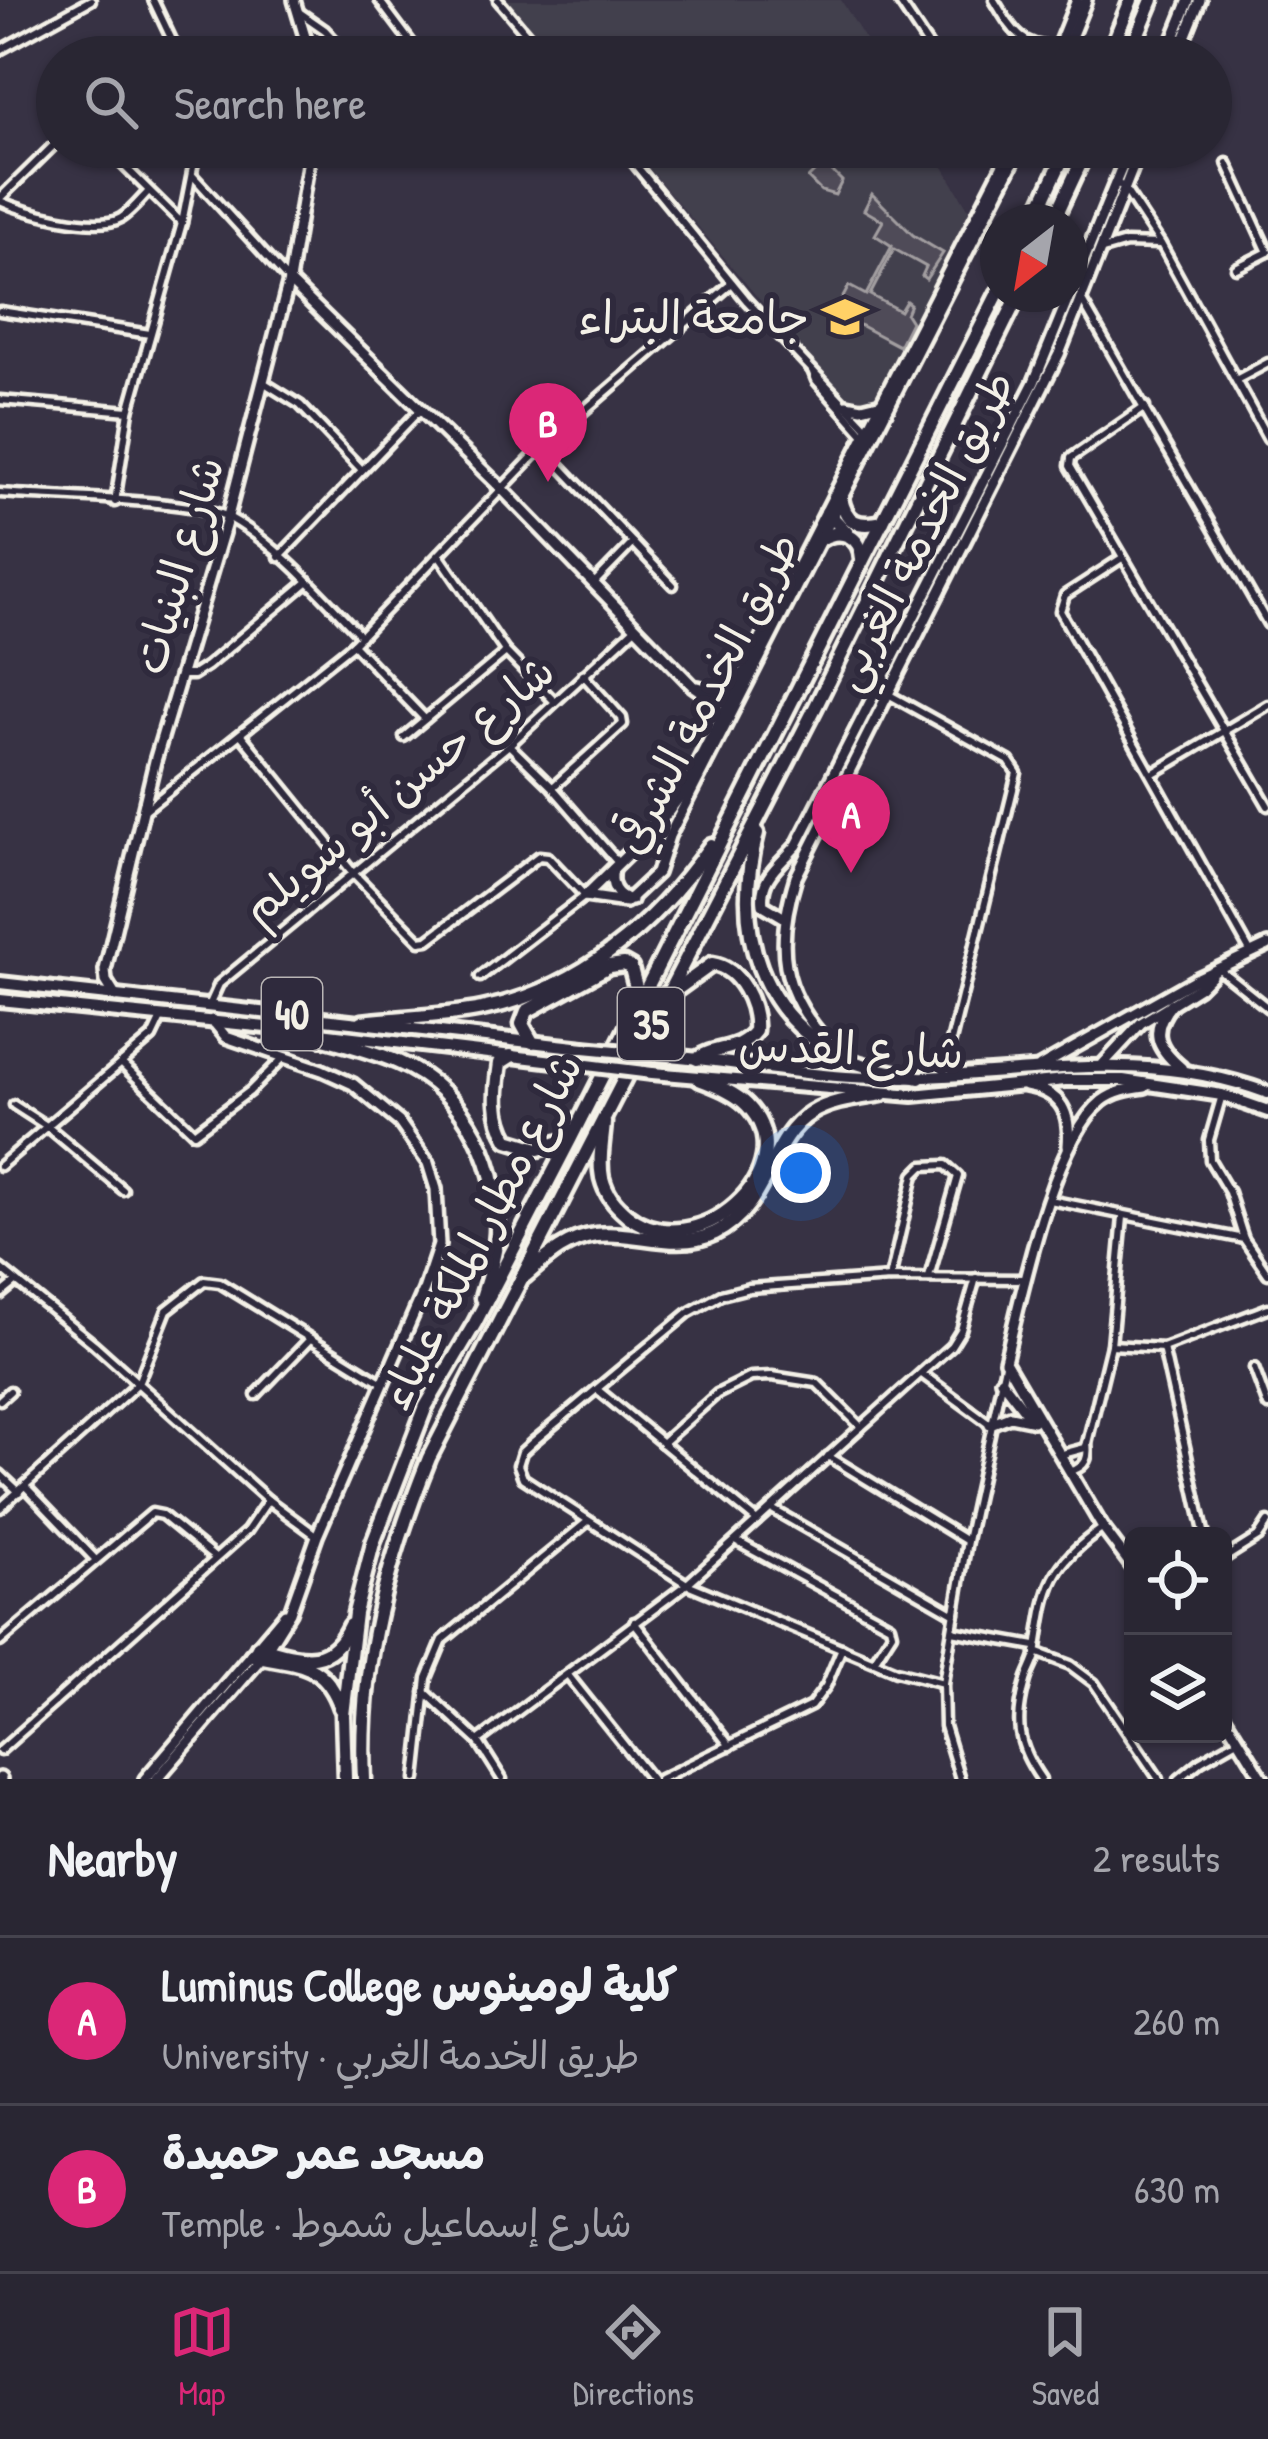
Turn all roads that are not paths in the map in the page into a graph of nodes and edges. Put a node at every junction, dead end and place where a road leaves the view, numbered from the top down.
1 (91, 0) edge
2 (153, 0) edge
3 (379, 0) edge
4 (498, 0) edge
5 (898, 0) edge
6 (994, 0) edge
7 (1081, 0) edge
8 (1132, 0) edge
9 (1152, 0) edge
10 (1189, 0) edge
11 (1200, 0) edge
12 (296, 5) edge
13 (170, 36) edge
14 (305, 36) edge
15 (331, 36) edge
16 (405, 36) edge
17 (528, 36) edge
18 (922, 36) edge
19 (1019, 36) edge
20 (1066, 36) edge
21 (1117, 36) edge
22 (1137, 36) edge
23 (1174, 36) edge
24 (1185, 36) edge
25 (0, 50) edge
26 (36, 163) edge
27 (126, 168) edge
28 (194, 168) edge
29 (307, 168) edge
30 (638, 168) edge
31 (1002, 168) edge
32 (1006, 168) edge
33 (1058, 168) edge
34 (1078, 168) edge
35 (1124, 168) edge
36 (1129, 168) edge
37 (1229, 168) edge
38 (193, 176) junction
39 (1120, 185) junction
40 (149, 191) junction
41 (0, 199) edge
42 (1041, 204) edge
43 (1061, 204) edge
44 (182, 223) junction
45 (1161, 244) junction
46 (1099, 252) junction
47 (1268, 252) edge
48 (1236, 268) dead end
49 (1088, 269) edge
50 (1088, 275) edge
51 (289, 281) junction
52 (733, 283) junction
53 (0, 311) edge
54 (988, 312) edge
55 (1009, 312) edge
56 (1070, 312) edge
57 (1072, 312) edge
58 (1086, 312) edge
59 (150, 334) junction
60 (1268, 363) edge
61 (812, 370) junction
62 (1236, 380) junction
63 (262, 381) junction
64 (0, 400) edge
65 (882, 403) junction
66 (847, 405) junction
67 (1145, 407) junction
68 (420, 410) junction
69 (130, 411) junction
70 (870, 436) junction
71 (1268, 439) edge
72 (542, 447) junction
73 (362, 470) junction
74 (500, 487) junction
75 (0, 493) edge
76 (842, 498) junction
77 (116, 502) junction
78 (829, 514) junction
79 (228, 516) junction
80 (883, 522) junction
81 (851, 536) junction
82 (821, 538) junction
83 (633, 543) junction
84 (440, 554) junction
85 (280, 557) junction
86 (1122, 558) junction
87 (860, 569) junction
88 (307, 582) junction
89 (594, 583) junction
90 (673, 586) dead end
91 (1268, 624) edge
92 (635, 627) junction
93 (362, 636) junction
94 (353, 644) junction
95 (506, 652) junction
96 (181, 675) junction
97 (583, 675) junction
98 (888, 694) junction
99 (734, 698) junction
100 (554, 701) junction
101 (1268, 705) edge
102 (425, 719) junction
103 (1225, 730) junction
104 (242, 736) junction
105 (404, 737) dead end
106 (509, 746) junction
107 (1151, 774) junction
108 (553, 788) junction
109 (831, 791) junction
110 (743, 800) junction
111 (1268, 806) edge
112 (146, 809) junction
113 (762, 812) junction
114 (638, 846) junction
115 (662, 860) junction
116 (616, 867) junction
117 (353, 873) junction
118 (586, 896) junction
119 (632, 900) junction
120 (785, 918) junction
121 (104, 921) dead end
122 (118, 922) junction
123 (1268, 945) edge
124 (1251, 954) junction
125 (1217, 970) junction
126 (480, 977) dead end
127 (0, 983) edge
128 (116, 997) junction
129 (639, 999) junction
130 (664, 999) junction
131 (0, 1000) edge
132 (1171, 1004) junction
133 (209, 1006) junction
134 (1268, 1008) edge
135 (162, 1016) junction
136 (212, 1020) junction
137 (362, 1022) junction
138 (292, 1029) junction
139 (532, 1042) junction
140 (839, 1054) junction
141 (512, 1056) junction
142 (284, 1057) junction
143 (697, 1059) junction
144 (121, 1063) junction
145 (1102, 1064) junction
146 (1040, 1067) junction
147 (1184, 1070) junction
148 (943, 1077) junction
149 (919, 1078) junction
150 (699, 1079) junction
151 (1099, 1079) junction
152 (1015, 1084) junction
153 (1161, 1085) junction
154 (1268, 1093) edge
155 (883, 1094) junction
156 (1222, 1095) junction
157 (14, 1106) dead end
158 (1268, 1111) edge
159 (605, 1114) junction
160 (47, 1127) junction
161 (571, 1138) junction
162 (1067, 1153) junction
163 (0, 1166) edge
164 (123, 1190) dead end
165 (1050, 1200) junction
166 (1124, 1217) junction
167 (1244, 1239) junction
168 (0, 1268) edge
169 (1268, 1274) edge
170 (929, 1276) junction
171 (890, 1278) junction
172 (976, 1278) junction
173 (1026, 1279) junction
174 (519, 1280) junction
175 (16, 1282) junction
176 (0, 1295) edge
177 (1268, 1308) edge
178 (475, 1323) junction
179 (310, 1339) junction
180 (1111, 1345) junction
181 (1162, 1348) junction
182 (1005, 1361) junction
183 (1254, 1368) dead end
184 (922, 1374) junction
185 (1001, 1380) junction
186 (382, 1382) junction
187 (138, 1384) junction
188 (598, 1390) junction
189 (10, 1391) dead end
190 (256, 1395) dead end
191 (0, 1400) edge
192 (1268, 1406) edge
193 (1034, 1422) junction
194 (989, 1424) junction
195 (861, 1427) junction
196 (1046, 1433) junction
197 (1088, 1443) junction
198 (662, 1444) junction
199 (1059, 1455) junction
200 (828, 1456) junction
201 (1069, 1472) junction
202 (0, 1474) edge
203 (22, 1489) junction
204 (268, 1499) junction
205 (0, 1508) edge
206 (772, 1508) junction
207 (758, 1521) junction
208 (587, 1522) junction
209 (1268, 1522) edge
210 (1203, 1527) edge
211 (1103, 1528) junction
212 (317, 1536) junction
213 (736, 1540) junction
214 (967, 1541) junction
215 (1232, 1553) edge
216 (1124, 1556) edge
217 (95, 1559) junction
218 (216, 1559) junction
219 (687, 1584) junction
220 (355, 1613) junction
221 (955, 1614) junction
222 (634, 1622) junction
223 (952, 1631) junction
224 (0, 1642) edge
225 (842, 1648) junction
226 (1036, 1649) junction
227 (260, 1652) junction
228 (874, 1661) junction
229 (568, 1675) junction
230 (943, 1683) junction
231 (425, 1693) junction
232 (343, 1715) junction
233 (1232, 1730) edge
234 (1238, 1740) junction
235 (478, 1741) junction
236 (730, 1746) junction
237 (0, 1751) edge
238 (1268, 1762) edge
239 (1260, 1775) edge
240 (145, 1779) edge
241 (157, 1779) edge
242 (344, 1779) edge
243 (364, 1779) edge
244 (416, 1779) edge
245 (502, 1779) edge
246 (656, 1779) edge
247 (960, 1779) edge
248 (1041, 1779) edge
249 (1159, 1779) edge
250 (1179, 1779) edge

1 - 25 street
2 - 13 street
3 - 16 street
4 - 17 street
5 - 18 street
6 - 19 street
7 - 20 street
8 - 21 highway
9 - 22 highway
10 - 23 street
11 - 24 street
12 - 14 street
12 - 15 street
26 - 41 street
27 - 40 street
28 - 38 street
29 - 51 street, شارع البنيات
30 - 52 street
31 - 65 street, طريق الخدمة الشرقي
32 - 70 street, طريق الخدمة الشرقي
33 - 42 highway
34 - 43 highway
35 - 39 street, طريق الخدمة الغربي
36 - 39 street, طريق الخدمة الغربي
37 - 47 street
38 - 44 street
38 - 51 street
39 - 45 street
39 - 46 street, طريق الخدمة الغربي
39 - 49 street, طريق الخدمة الغربي
40 - 41 street
40 - 44 street
44 - 59 street
45 - 46 street
45 - 62 street
46 - 50 street, طريق الخدمة الغربي
47 - 48 street
51 - 63 street, شارع البنيات
51 - 68 street
52 - 61 street
52 - 72 street
53 - 59 street
54 - 80 highway, شارع مطار الملكة علياء / 35
55 - 113 highway, شارع مطار الملكة علياء / 35
56 - 109 street, طريق الخدمة الغربي
57 - 98 street, طريق الخدمة الغربي
58 - 67 street
59 - 69 street
60 - 62 street
61 - 66 street
61 - 70 street
62 - 71 street
63 - 73 street
63 - 79 street, شارع البنيات
64 - 69 street
65 - 66 street
65 - 70 street, طريق الخدمة الشرقي
66 - 70 street
67 - 86 street
67 - 91 street
68 - 73 street
68 - 74 street
69 - 77 street
70 - 76 street, طريق الخدمة الشرقي
70 - 78 street, طريق الخدمة الشرقي
72 - 74 street
72 - 83 street
73 - 85 street
74 - 84 street
74 - 89 street
75 - 77 street
76 - 78 street, طريق الخدمة الشرقي
76 - 80 highway
77 - 79 street
78 - 81 highway
78 - 82 street, طريق الخدمة الشرقي
78 - 99 street, طريق الخدمة الشرقي
79 - 85 street
79 - 96 street, شارع البنيات
80 - 87 highway, شارع مطار الملكة علياء / 35
81 - 82 highway
81 - 87 highway
82 - 99 street, طريق الخدمة الشرقي
83 - 89 street
83 - 90 street
84 - 93 street
84 - 95 street
85 - 88 street
86 - 103 street
86 - 107 street
87 - 110 highway, شارع مطار الملكة علياء / 35
88 - 93 street
88 - 96 street
89 - 92 street
92 - 97 street, شارع حسن أبو سويلم
92 - 99 street
93 - 94 street
94 - 102 street
94 - 104 street
95 - 100 street
95 - 102 street
96 - 112 street, شارع البنيات
97 - 100 street, شارع حسن أبو سويلم
97 - 108 street
98 - 109 street, طريق الخدمة الغربي
98 - 148 street
99 - 114 street, طريق الخدمة الشرقي
99 - 115 street, طريق الخدمة الشرقي
100 - 106 street, شارع حسن أبو سويلم
101 - 103 street
102 - 105 street
103 - 107 street
103 - 111 street
104 - 112 street
104 - 117 street
106 - 108 street
106 - 117 street, شارع حسن أبو سويلم
107 - 124 street
108 - 116 street
109 - 120 street, طريق الخدمة الغربي
109 - 120 street, طريق الخدمة الغربي
110 - 129 highway, شارع مطار الملكة علياء / 35
110 - 137 highway
112 - 122 street, شارع البنيات
113 - 130 highway, شارع مطار الملكة علياء / 35
113 - 140 highway
114 - 115 street
114 - 116 street, طريق الخدمة الشرقي
115 - 119 street, طريق الخدمة الشرقي
116 - 118 street, طريق الخدمة الشرقي
116 - 119 street
117 - 118 street
117 - 133 street, شارع حسن أبو سويلم
118 - 119 street, طريق الخدمة الشرقي
118 - 126 street
120 - 140 street, طريق الخدمة الغربي
121 - 122 street
122 - 128 street, شارع البنيات
123 - 124 street
124 - 125 street
125 - 132 street
125 - 134 street
125 - 146 street
127 - 128 highway, شارع القدس / 40
128 - 133 highway, شارع القدس / 40
129 - 139 highway
129 - 161 highway, شارع مطار الملكة علياء / 35
130 - 143 highway
130 - 159 highway, شارع مطار الملكة علياء / 35
131 - 135 highway, شارع القدس / 40
132 - 145 street
132 - 147 highway
133 - 137 highway, شارع القدس / 40
135 - 136 highway, شارع القدس / 40
135 - 144 street
136 - 138 highway, شارع القدس / 40
136 - 142 street
137 - 139 highway, شارع القدس / 40
138 - 141 highway, شارع القدس / 40
138 - 178 highway
139 - 143 highway, شارع القدس / 40, bridge
140 - 149 highway
141 - 150 highway, شارع القدس / 40, bridge
141 - 161 highway
142 - 144 street
142 - 186 street
143 - 149 highway, شارع القدس / 40
144 - 160 street
145 - 146 highway, شارع القدس / 40
145 - 147 highway, شارع القدس / 40
145 - 151 highway
146 - 148 highway, شارع القدس / 40
147 - 154 highway, شارع القدس / 40
148 - 149 highway, شارع القدس / 40
150 - 155 highway, شارع القدس / 40
150 - 159 highway
151 - 152 highway, شارع القدس / 40
151 - 153 highway, شارع القدس / 40
152 - 155 highway, شارع القدس / 40
152 - 162 street
153 - 156 highway, شارع القدس / 40
153 - 162 street
155 - 174 highway
156 - 158 highway, شارع القدس / 40
156 - 167 street
157 - 160 street
159 - 174 highway, شارع مطار الملكة علياء / 35
160 - 163 street
160 - 164 street
161 - 178 highway, شارع مطار الملكة علياء / 35
162 - 165 street
165 - 166 street
165 - 173 street
166 - 167 street
166 - 180 street
167 - 169 street
168 - 175 street
170 - 171 street
170 - 171 street
170 - 172 street
171 - 188 street
172 - 173 street
172 - 184 street
173 - 182 street
174 - 243 highway, شارع مطار الملكة علياء / 35
175 - 176 street
175 - 187 street
177 - 181 street
178 - 220 highway, شارع مطار الملكة علياء / 35
179 - 186 street
179 - 187 street
179 - 190 street
180 - 181 street
180 - 197 street
181 - 210 street
182 - 185 street
182 - 196 street
183 - 192 street
184 - 194 street
184 - 195 street
185 - 193 street
185 - 194 street
186 - 212 street
187 - 203 street
187 - 204 street
188 - 198 street
188 - 208 street
189 - 191 street
193 - 194 street
193 - 196 street
194 - 214 street
195 - 198 street
195 - 200 street
196 - 199 street
197 - 199 street
197 - 201 street
198 - 207 street
199 - 201 street
200 - 206 street
200 - 214 street
201 - 211 street
202 - 203 street
203 - 205 street
203 - 217 street
204 - 212 street
204 - 218 street
206 - 207 street
206 - 221 street
207 - 213 street
208 - 219 street
208 - 231 street
209 - 215 street
211 - 216 street
211 - 226 street
212 - 227 street
213 - 219 street
213 - 228 street
214 - 221 street
217 - 218 street
217 - 224 street
218 - 237 street
219 - 222 street
219 - 225 street
220 - 227 highway
220 - 232 highway, شارع مطار الملكة علياء / 35
221 - 223 street
222 - 229 street
222 - 236 street
223 - 226 street
223 - 230 street
225 - 228 street
225 - 236 street
226 - 248 street
226 - 249 street
227 - 232 highway
227 - 240 street
227 - 241 street
228 - 230 street
229 - 235 street
229 - 246 street
230 - 247 street
231 - 235 street
231 - 244 street
232 - 242 highway, شارع مطار الملكة علياء / 35
233 - 234 street
234 - 239 street
234 - 250 street
235 - 245 street
236 - 246 street
238 - 239 street

